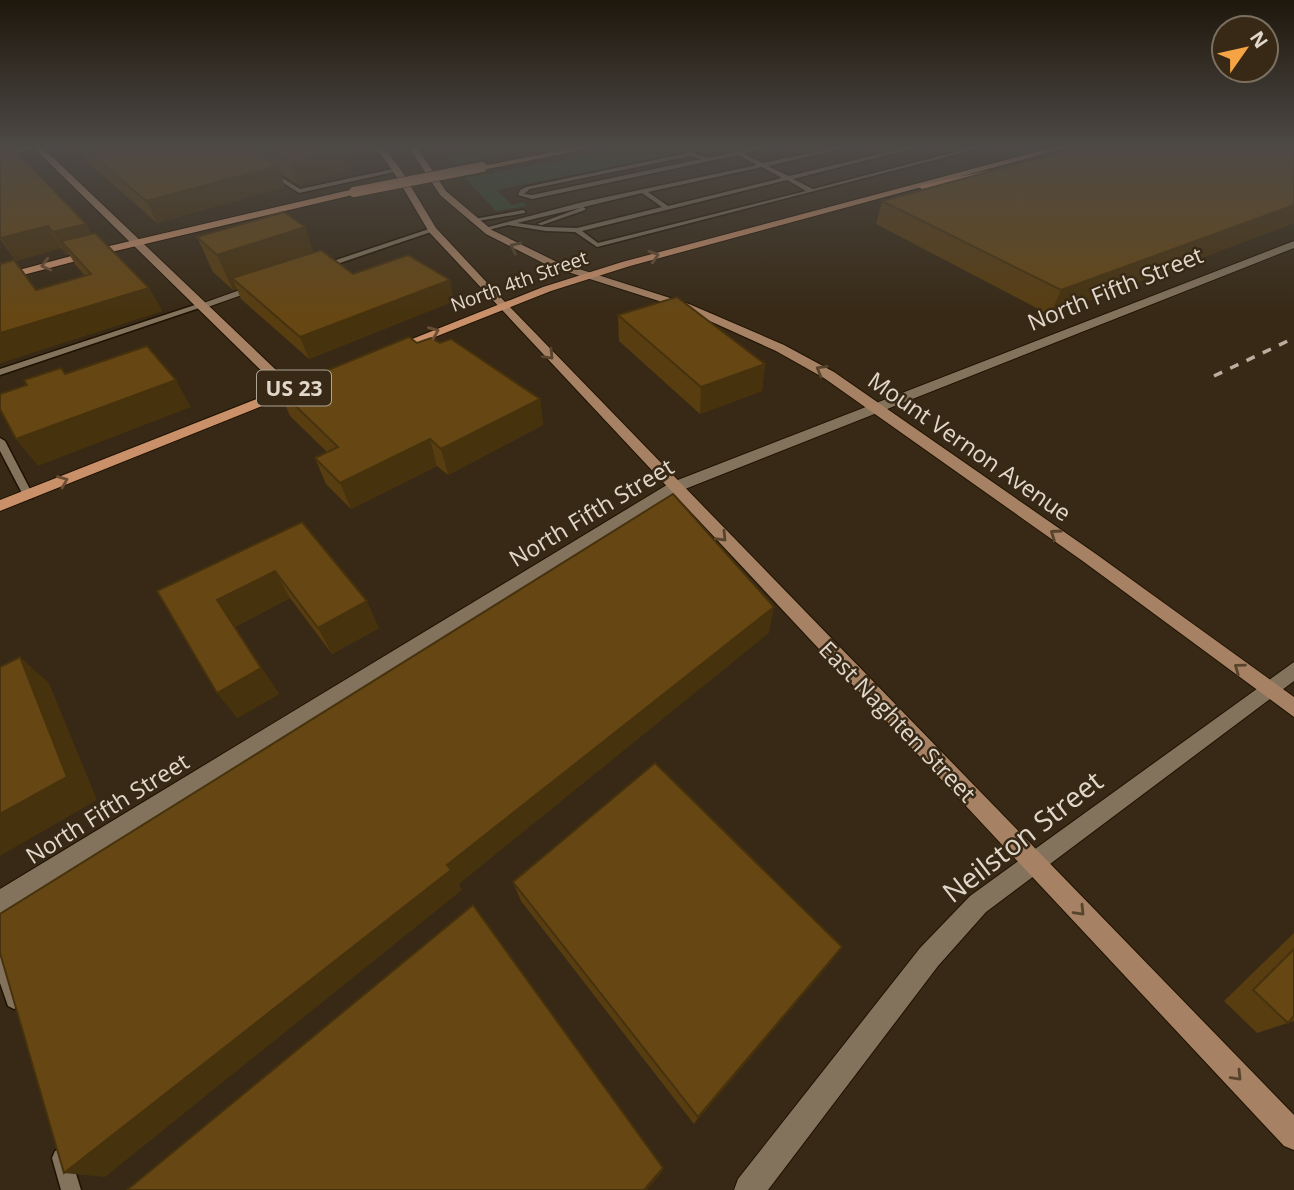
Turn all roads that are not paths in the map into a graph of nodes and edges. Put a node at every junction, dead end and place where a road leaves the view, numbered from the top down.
1 (95, 202) edge
2 (305, 202) edge
3 (414, 202) edge
4 (451, 202) edge
5 (605, 202) edge
6 (658, 202) edge
7 (694, 202) edge
8 (770, 202) edge
9 (864, 202) edge
10 (417, 207) junction
11 (579, 207) junction
12 (457, 208) junction
13 (667, 208) junction
14 (472, 220) junction
15 (509, 223) junction
16 (518, 225) junction
17 (529, 227) junction
18 (484, 229) junction
19 (432, 230) junction
20 (577, 230) junction
21 (136, 242) junction
22 (1294, 243) edge
23 (334, 262) joint
24 (321, 266) edge
25 (589, 275) junction
26 (0, 278) edge
27 (269, 283) edge
28 (502, 305) junction
29 (201, 306) junction
30 (379, 354) edge
31 (0, 372) edge
32 (315, 380) edge
33 (289, 390) junction
34 (878, 408) junction
35 (0, 441) edge
36 (675, 487) junction
37 (28, 495) junction
38 (0, 506) edge
39 (1294, 670) edge
40 (1268, 689) junction
41 (1294, 708) edge
42 (1033, 862) junction
43 (0, 903) edge
44 (0, 954) edge
45 (19, 1018) edge
46 (1294, 1136) edge
47 (55, 1137) edge
48 (71, 1190) edge
49 (749, 1190) edge

1 - 21 main road
2 - 21 main road, bridge
3 - 10 main road, East Naghten Street
4 - 12 main road
5 - 11 lane
6 - 13 lane
7 - 13 lane
8 - 20 lane
25 -> 9 main road, North 4th Street
10 - 12 main road
10 - 19 main road, East Naghten Street
11 - 14 lane
11 - 15 lane
11 - 16 lane
11 - 17 lane
12 - 14 main road, Mount Vernon Avenue
13 - 20 lane
14 - 18 main road, Mount Vernon Avenue
15 - 16 lane
15 - 18 lane
16 - 17 lane
17 - 20 lane
25 -> 18 main road, Mount Vernon Avenue
19 - 23 lane
19 - 28 main road, East Naghten Street
21 -> 26 main road
21 - 29 main road
22 - 34 street, North Fifth Street
23 - 24 street
25 - 28 main road, North 4th Street
34 -> 25 main road, Mount Vernon Avenue
27 - 29 street
30 -> 28 main road, North 4th Street
28 -> 36 main road, East Naghten Street
29 - 31 lane
29 - 33 main road
32 - 33 main road, US 23
37 -> 33 main road, US 23
34 - 36 street, North Fifth Street
40 -> 34 main road, Mount Vernon Avenue
35 - 37 lane
36 -> 42 main road, East Naghten Street
36 - 43 street, North Fifth Street
37 - 38 main road, US 23
39 - 40 street, Neilston Street
40 - 41 main road, Mount Vernon Avenue
40 - 42 street, Neilston Street
42 -> 46 main road, East Naghten Street
42 - 49 street, Neilston Street
44 - 45 lane
47 - 48 lane

